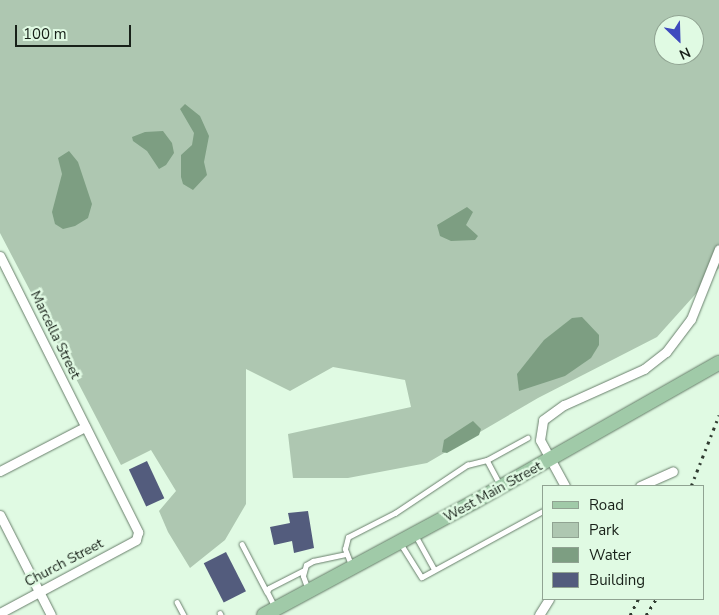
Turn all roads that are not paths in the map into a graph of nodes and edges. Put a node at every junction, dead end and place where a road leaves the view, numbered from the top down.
1 (719, 249) edge
2 (0, 256) edge
3 (719, 363) edge
4 (85, 427) junction
5 (527, 438) dead end
6 (487, 460) junction
7 (551, 460) junction
8 (0, 471) edge
9 (673, 471) dead end
10 (565, 485) edge
11 (642, 485) edge
12 (502, 487) junction
13 (542, 512) edge
14 (0, 515) edge
15 (138, 535) joint
16 (415, 535) junction
17 (400, 543) junction
18 (242, 544) dead end
19 (346, 554) junction
20 (434, 568) junction
21 (353, 569) junction
22 (303, 571) junction
23 (309, 591) junction
24 (39, 592) junction
25 (267, 592) junction
26 (548, 600) edge
27 (177, 602) dead end
28 (270, 612) edge
29 (0, 613) edge
30 (51, 615) edge
31 (184, 615) edge
32 (539, 615) edge

1 - 7 street
2 - 4 street, Marcella Street
3 - 7 main road, West Main Street
4 - 8 street
4 - 15 street, Marcella Street
5 - 6 lane
6 - 12 lane
6 - 19 lane
7 - 10 street
7 - 12 main road, West Main Street
9 - 11 street
12 - 16 main road, West Main Street
13 - 20 lane
14 - 24 street
15 - 24 street, Church Street
16 - 17 main road, West Main Street
16 - 20 lane
17 - 20 lane
17 - 21 main road, West Main Street
18 - 25 lane
19 - 21 lane
19 - 22 lane
21 - 23 main road, West Main Street
22 - 23 lane
22 - 25 lane
23 - 28 main road, West Main Street
24 - 29 street, Church Street
24 - 30 street
25 - 28 lane
26 - 32 street
27 - 31 lane

